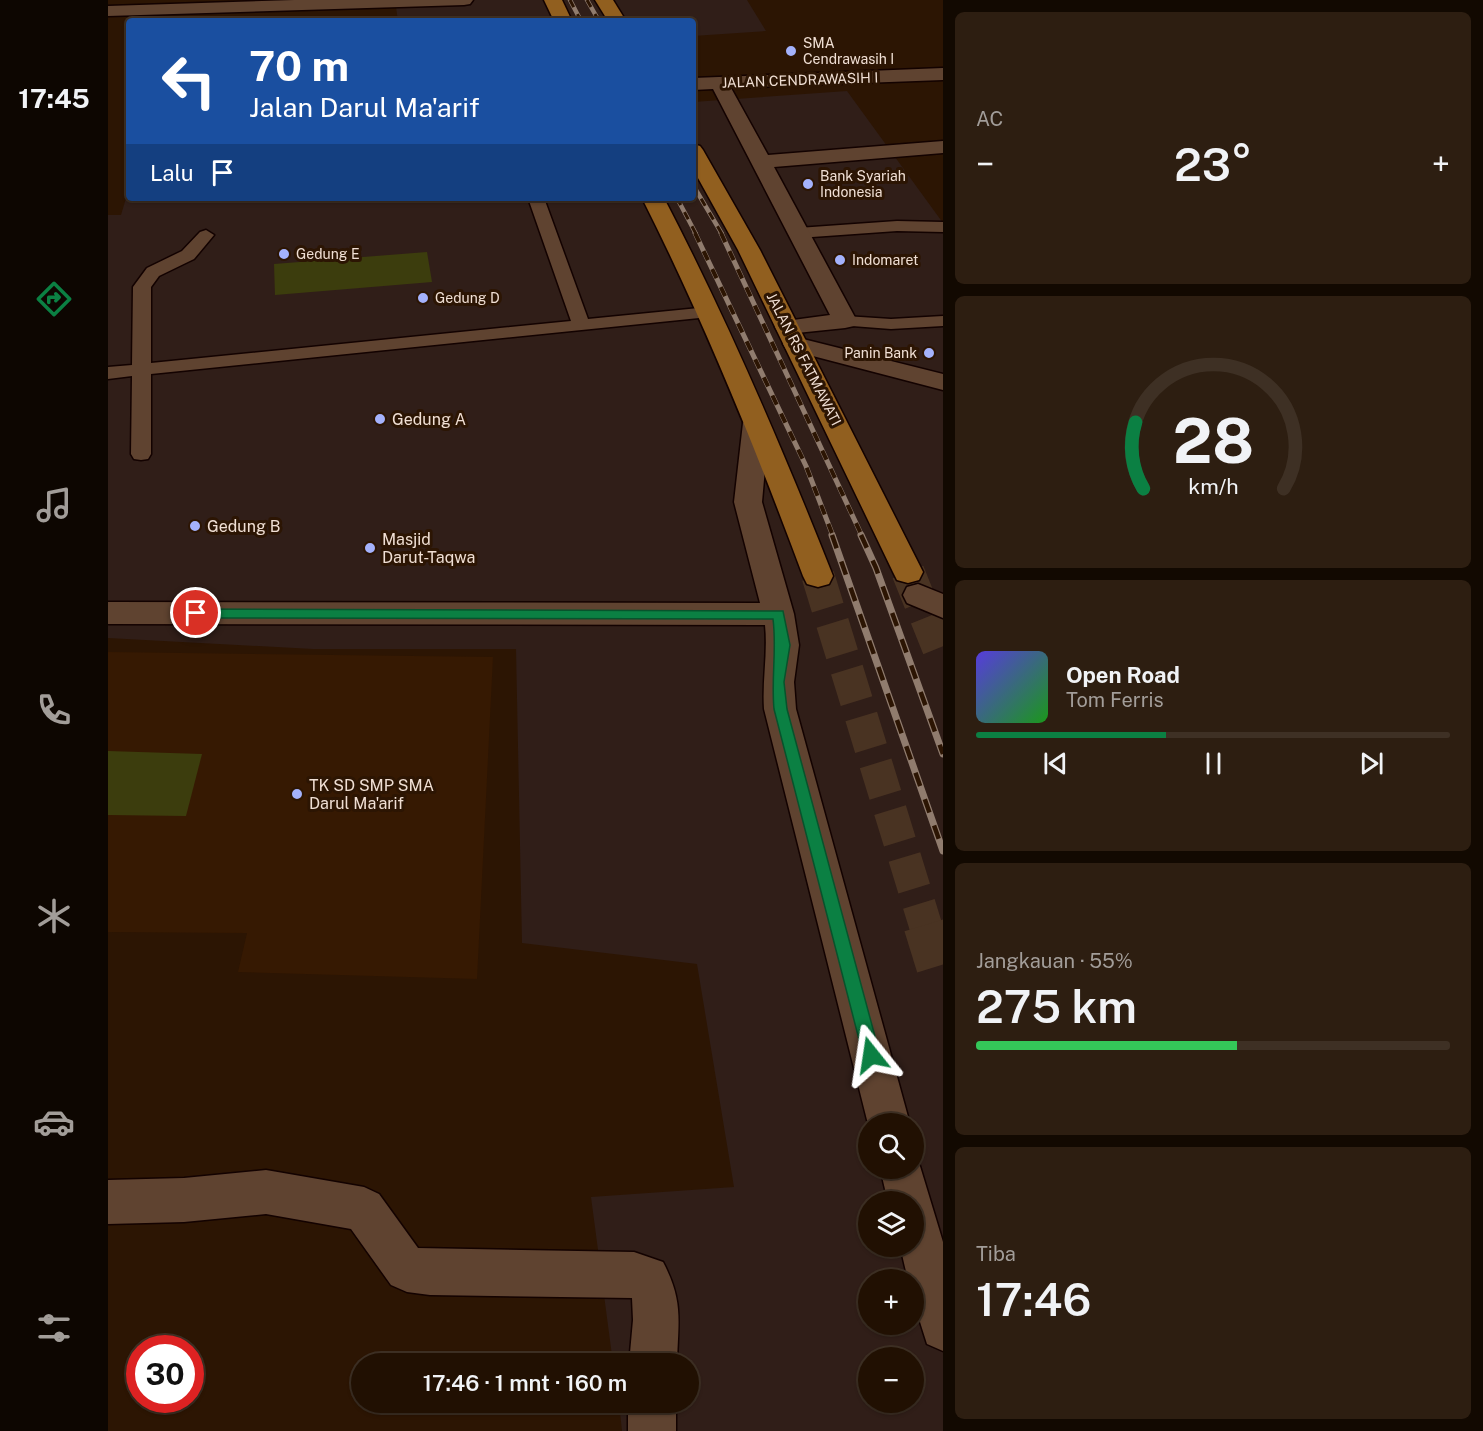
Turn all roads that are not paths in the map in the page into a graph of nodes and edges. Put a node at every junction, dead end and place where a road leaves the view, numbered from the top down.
1 (464, 0) edge
2 (553, 0) edge
3 (604, 0) edge
4 (111, 7) edge
5 (562, 18) edge
6 (615, 18) edge
7 (943, 74) edge
8 (696, 84) edge
9 (719, 84) junction
10 (943, 147) edge
11 (696, 155) edge
12 (761, 162) junction
13 (537, 201) edge
14 (654, 201) edge
15 (943, 227) edge
16 (798, 233) junction
17 (206, 235) dead end
18 (709, 312) junction
19 (845, 321) junction
20 (943, 321) edge
21 (581, 324) junction
22 (791, 336) junction
23 (141, 370) junction
24 (108, 373) edge
25 (943, 382) edge
26 (756, 423) junction
27 (141, 454) dead end
28 (818, 576) tunnel mouth
29 (923, 591) tunnel mouth
30 (108, 613) edge
31 (779, 614) junction
32 (886, 1113) edge
33 (108, 1202) edge
34 (924, 1255) edge
35 (943, 1328) edge
36 (654, 1353) edge
37 (652, 1413) edge
38 (652, 1431) edge

1 - 4 street
2 - 5 main road
3 - 6 main road
7 - 9 street, JALAN CENDRAWASIH I
8 - 9 street, JALAN CENDRAWASIH I
9 - 12 street
10 - 12 street
11 - 22 main road, JALAN RS FATMAWATI
12 - 16 street
13 - 21 lane
14 - 18 main road
15 - 16 lane
16 - 19 street
17 - 23 lane
18 - 21 lane
18 - 26 main road
19 - 20 lane
19 - 22 street
21 - 23 lane
22 - 25 street
22 - 29 main road, JALAN RS FATMAWATI
23 - 24 lane
23 - 27 lane
26 - 28 main road
26 - 31 street
30 - 31 street
31 - 32 street
33 - 36 street
34 - 35 street
37 - 38 street

